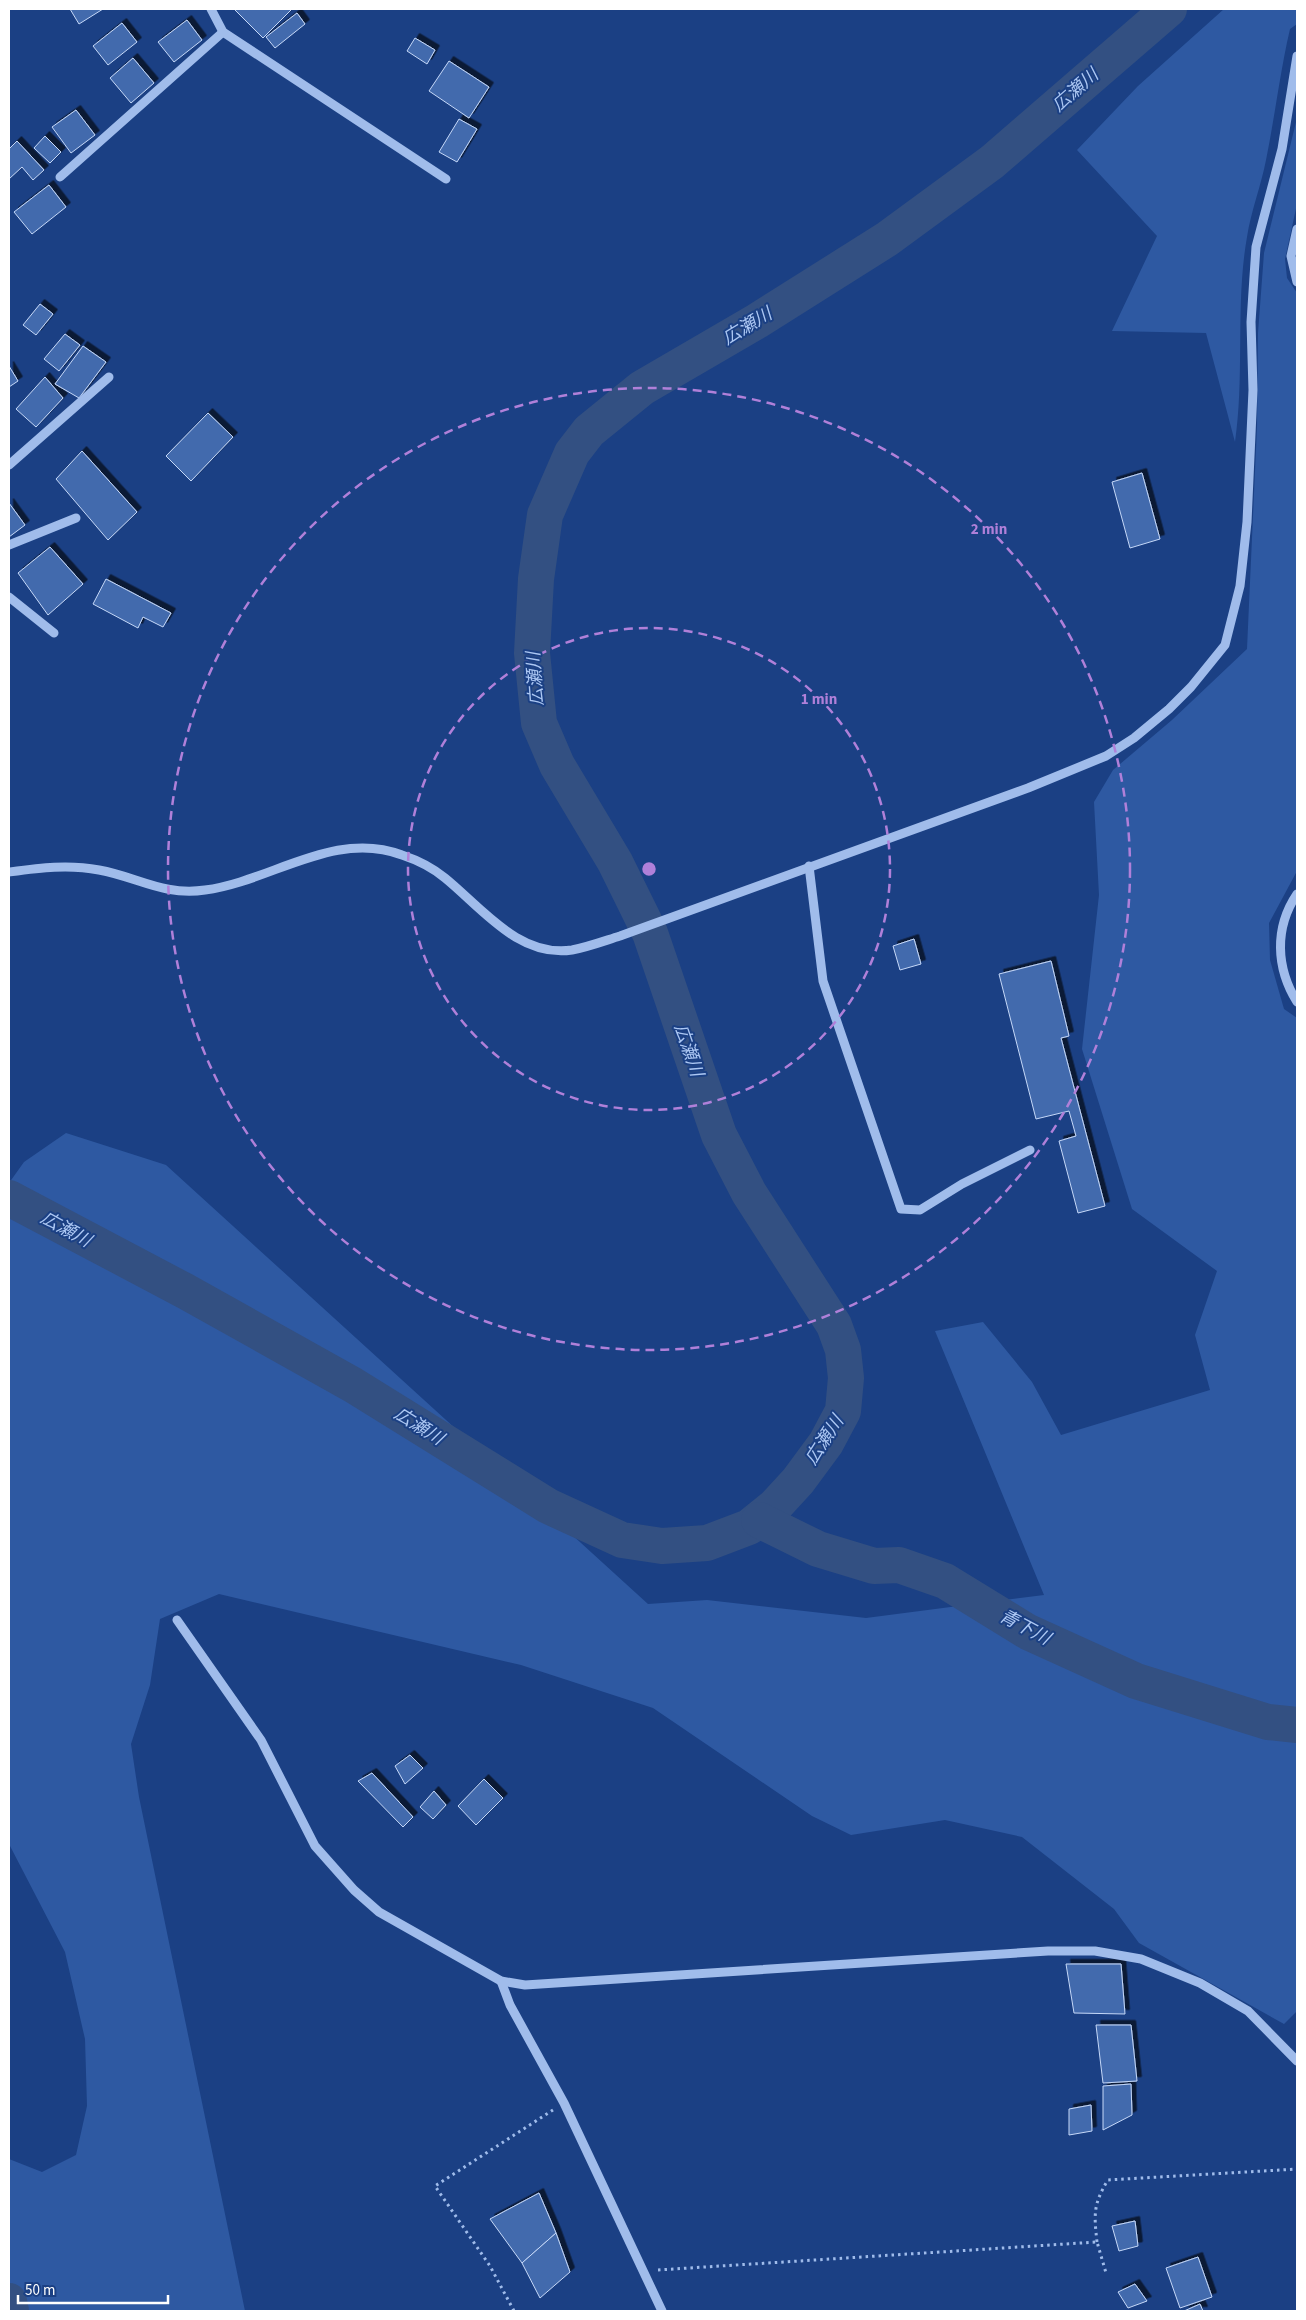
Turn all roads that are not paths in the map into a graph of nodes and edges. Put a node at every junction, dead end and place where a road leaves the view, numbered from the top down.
1 (211, 9) edge
2 (224, 32) junction
3 (1297, 56) edge
4 (60, 177) dead end
5 (446, 179) dead end
6 (1297, 230) edge
7 (1297, 282) edge
8 (109, 377) dead end
9 (9, 465) edge
10 (76, 518) dead end
11 (9, 545) edge
12 (9, 597) edge
13 (54, 633) dead end
14 (809, 866) junction
15 (9, 872) edge
16 (1297, 894) edge
17 (1297, 1002) edge
18 (1030, 1150) dead end
19 (177, 1620) dead end
20 (501, 1981) junction
21 (1297, 2061) edge
22 (662, 2311) edge

1 - 2 street
2 - 4 street
2 - 5 street
3 - 14 street
6 - 7 street
8 - 9 street
10 - 11 street
12 - 13 street
14 - 15 street
14 - 18 street
16 - 17 street
19 - 20 street
20 - 21 street
20 - 22 street

